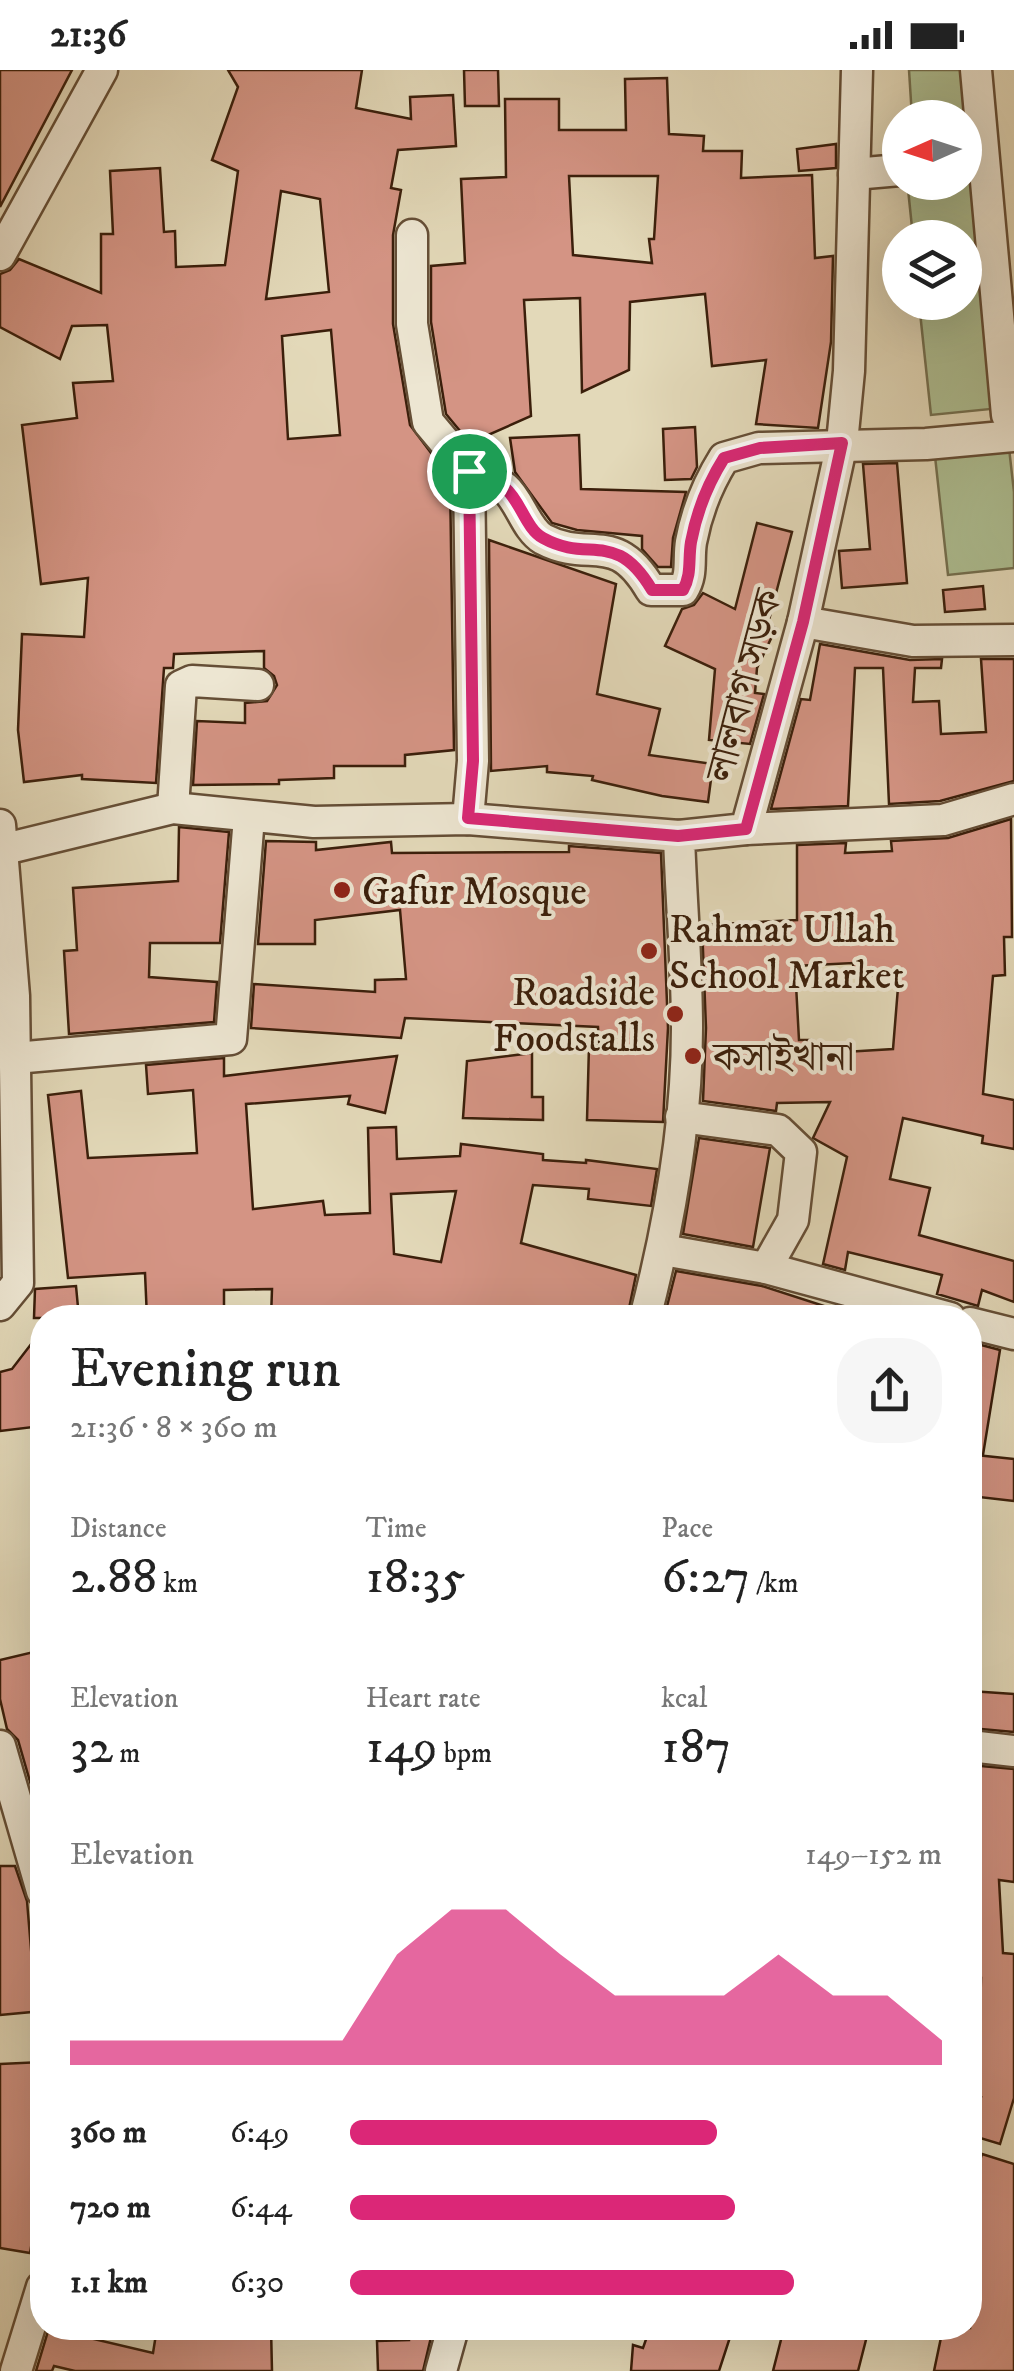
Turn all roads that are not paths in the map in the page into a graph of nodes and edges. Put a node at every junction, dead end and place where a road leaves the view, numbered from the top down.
1 (102, 70) edge
2 (857, 70) edge
3 (976, 70) edge
4 (988, 161) edge
5 (882, 172) edge
6 (854, 174) junction
7 (412, 235) dead end
8 (0, 255) edge
9 (1011, 426) edge
10 (842, 443) junction
11 (469, 471) junction
12 (803, 622) junction
13 (1014, 640) edge
14 (258, 686) dead end
15 (1014, 799) edge
16 (173, 808) junction
17 (250, 817) junction
18 (468, 818) junction
19 (746, 829) junction
20 (678, 836) junction
21 (1, 838) edge
22 (15, 1058) junction
23 (682, 1117) junction
24 (662, 1250) junction
25 (766, 1268) junction
26 (0, 1305) edge
27 (648, 1305) edge
28 (902, 1305) edge
29 (982, 1326) edge
30 (1014, 1334) edge
31 (0, 1746) edge
32 (982, 1747) edge
33 (1014, 1751) edge
34 (20, 1808) edge
35 (30, 1846) edge
36 (30, 2326) edge
37 (450, 2340) edge
38 (16, 2371) edge
39 (441, 2371) edge

1 - 8 street
2 - 6 street, লালবাগ সড়ক
3 - 4 street
4 - 9 street
5 - 6 street
6 - 10 street, লালবাগ সড়ক
7 - 11 street
9 - 10 street
10 - 11 street
10 - 12 street, লালবাগ সড়ক
11 - 18 street
12 - 13 street
12 - 19 street, লালবাগ সড়ক
14 - 16 street
15 - 19 street
16 - 17 street, লালবাগ সড়ক
16 - 21 street
17 - 18 street, লালবাগ সড়ক
17 - 22 street
18 - 20 street, লালবাগ সড়ক
19 - 20 street, লালবাগ সড়ক
20 - 23 street
21 - 22 street
22 - 26 street
23 - 24 street
23 - 25 street
24 - 25 street
24 - 27 street
25 - 28 street
29 - 30 street
31 - 34 street
32 - 33 street
34 - 35 street
36 - 38 street
37 - 39 street

